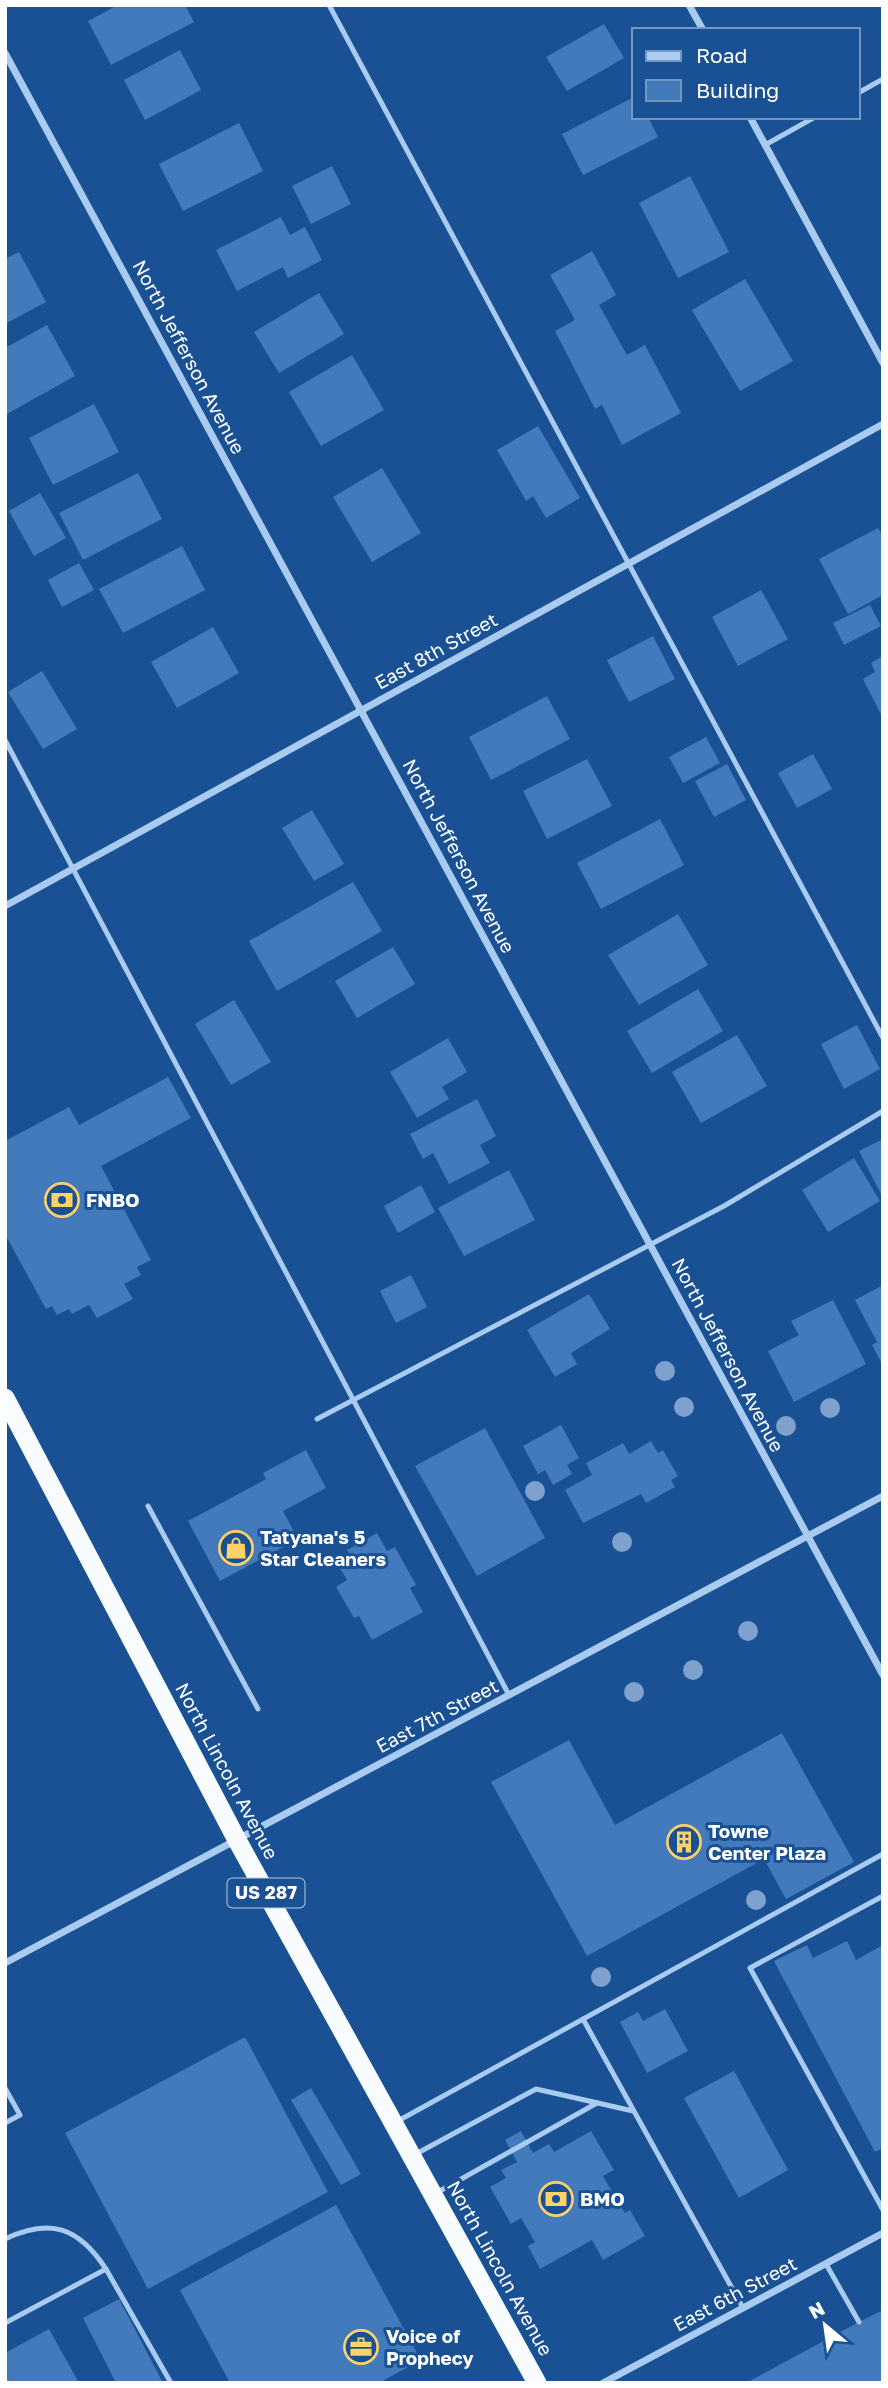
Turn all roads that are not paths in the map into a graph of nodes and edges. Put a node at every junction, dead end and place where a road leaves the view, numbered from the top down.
1 (329, 5) edge
2 (689, 5) edge
3 (701, 28) edge
4 (5, 53) edge
5 (883, 79) edge
6 (860, 92) edge
7 (751, 119) edge
8 (811, 119) edge
9 (765, 145) junction
10 (883, 362) edge
11 (883, 424) edge
12 (628, 564) junction
13 (362, 710) junction
14 (5, 740) edge
15 (73, 869) junction
16 (5, 906) edge
17 (883, 1038) edge
18 (883, 1111) edge
19 (650, 1244) junction
20 (5, 1398) edge
21 (354, 1401) junction
22 (317, 1419) dead end
23 (883, 1496) edge
24 (148, 1506) dead end
25 (807, 1536) junction
26 (883, 1675) edge
27 (509, 1695) junction
28 (258, 1709) dead end
29 (237, 1840) junction
30 (883, 1854) edge
31 (883, 1896) edge
32 (5, 1964) edge
33 (583, 2019) junction
34 (5, 2088) edge
35 (597, 2103) junction
36 (633, 2111) junction
37 (5, 2123) edge
38 (393, 2123) junction
39 (412, 2157) junction
40 (433, 2195) junction
41 (883, 2210) edge
42 (883, 2233) edge
43 (5, 2239) edge
44 (826, 2264) junction
45 (106, 2270) junction
46 (743, 2308) junction
47 (859, 2322) dead end
48 (5, 2323) edge
49 (171, 2383) edge
50 (537, 2383) edge
51 (603, 2383) edge

1 - 12 lane
2 - 3 street
4 - 13 street, North Jefferson Avenue
5 - 6 lane
7 - 9 street
8 - 9 lane
9 - 10 street
11 - 12 street, East 8th Street
12 - 13 street, East 8th Street
12 - 17 lane
13 - 15 street, East 8th Street
13 - 19 street, North Jefferson Avenue
14 - 15 lane
15 - 16 street, East 8th Street
15 - 21 lane
18 - 19 lane
19 - 21 lane
19 - 25 street, North Jefferson Avenue
20 - 29 highway, North Lincoln Avenue / US 287
21 - 22 lane
21 - 27 lane
23 - 25 street, East 7th Street
24 - 28 lane
25 - 26 street, North Jefferson Avenue
25 - 27 street, East 7th Street
27 - 29 street, East 7th Street
29 - 32 street, East 7th Street
29 - 38 highway, North Lincoln Avenue / US 287
30 - 33 lane
31 - 41 lane
33 - 36 lane
33 - 38 lane
34 - 37 lane
35 - 36 lane
35 - 39 lane
35 - 40 lane
36 - 46 lane
38 - 39 highway, North Lincoln Avenue / US 287
39 - 40 highway, North Lincoln Avenue / US 287
40 - 50 highway, North Lincoln Avenue / US 287
42 - 44 street, East 6th Street
43 - 45 lane
44 - 46 street, East 6th Street
44 - 47 lane
45 - 48 lane
45 - 49 lane
46 - 51 street, East 6th Street

